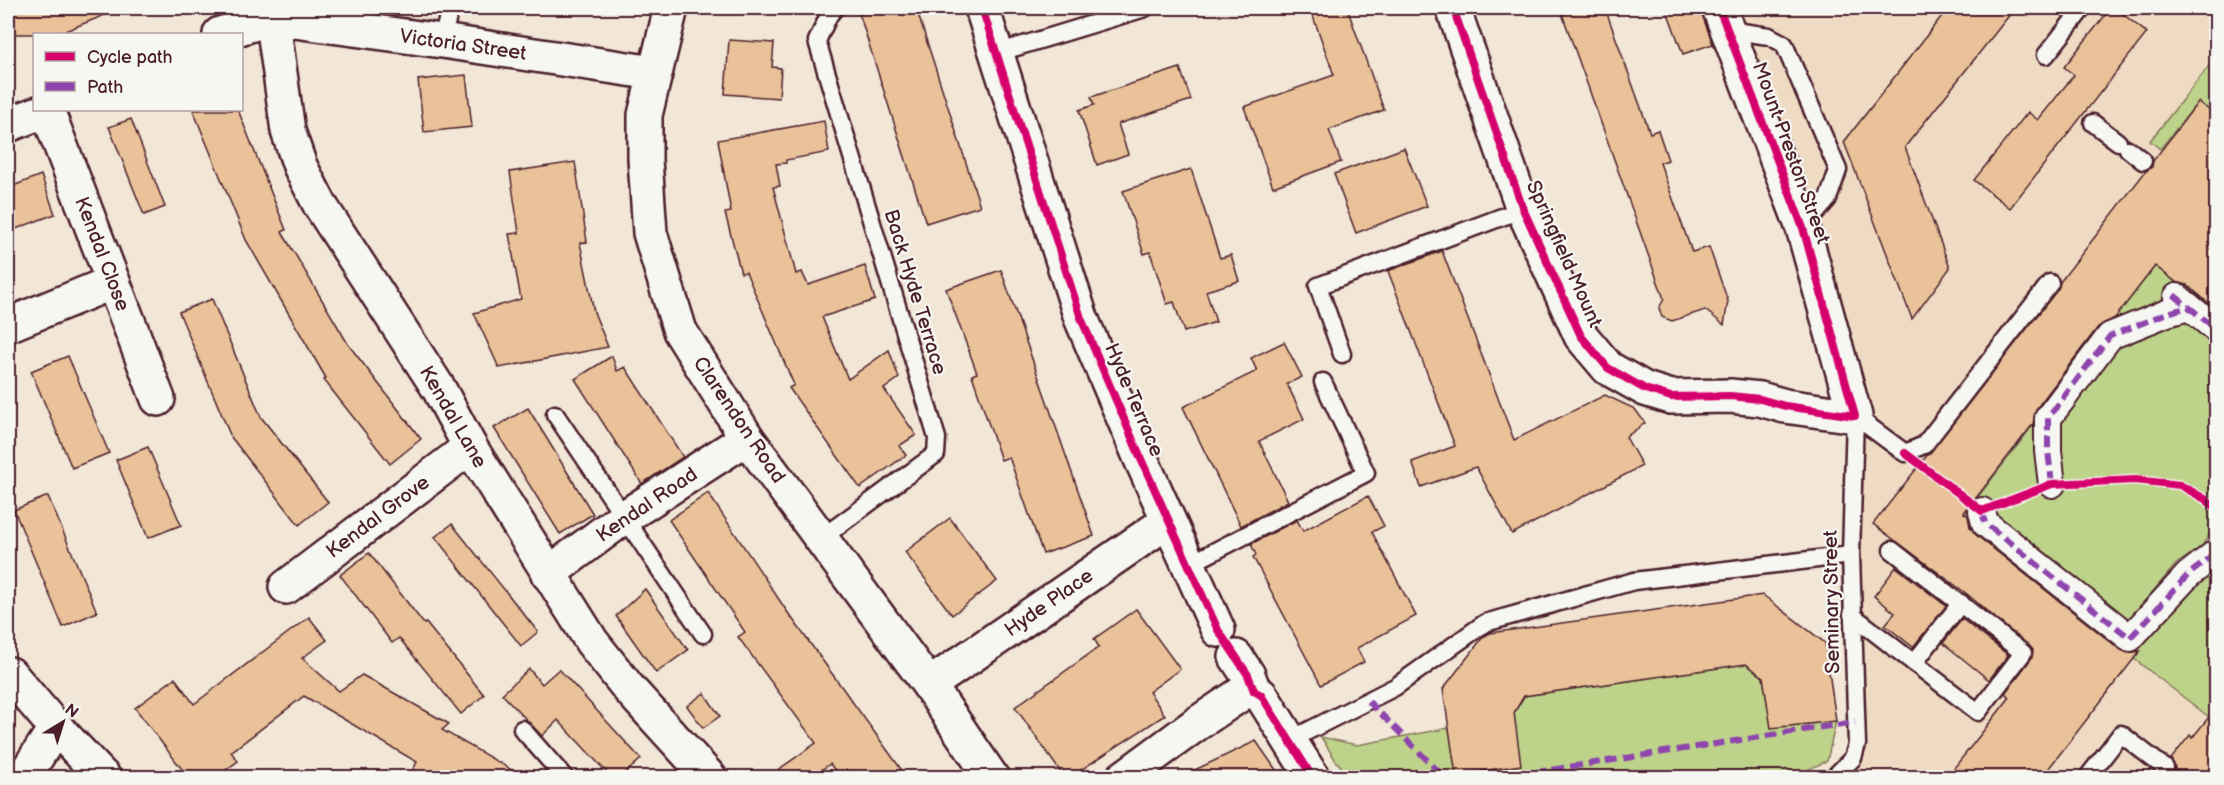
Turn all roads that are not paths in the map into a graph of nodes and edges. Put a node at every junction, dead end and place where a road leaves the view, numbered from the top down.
1 (450, 8) edge
2 (671, 8) edge
3 (835, 8) edge
4 (982, 8) edge
5 (1145, 8) edge
6 (1453, 8) edge
7 (2083, 8) edge
8 (272, 13) edge
9 (1724, 19) edge
10 (222, 33) edge
11 (442, 41) junction
12 (997, 53) junction
13 (2046, 55) dead end
14 (654, 73) junction
15 (44, 111) edge
16 (47, 111) edge
17 (2093, 123) dead end
18 (8, 124) edge
19 (2143, 161) dead end
20 (1523, 209) junction
21 (1803, 228) junction
22 (112, 282) junction
23 (2050, 283) dead end
24 (8, 326) edge
25 (2217, 329) edge
26 (1342, 354) dead end
27 (1323, 382) dead end
28 (158, 399) dead end
29 (555, 414) dead end
30 (1855, 416) junction
31 (747, 438) junction
32 (470, 447) junction
33 (2052, 484) dead end
34 (1982, 511) dead end
35 (623, 518) junction
36 (1168, 521) junction
37 (820, 539) junction
38 (1892, 550) dead end
39 (2217, 553) edge
40 (1851, 555) junction
41 (1188, 565) junction
42 (549, 574) junction
43 (286, 587) dead end
44 (1960, 603) junction
45 (1852, 615) junction
46 (1218, 630) dead end
47 (703, 634) dead end
48 (1236, 657) dead end
49 (1914, 663) junction
50 (10, 674) dead end
51 (929, 685) junction
52 (1254, 691) junction
53 (56, 727) junction
54 (522, 729) dead end
55 (1290, 740) junction
56 (2165, 768) dead end
57 (1134, 774) edge
58 (22, 777) edge
59 (104, 777) edge
60 (565, 777) edge
61 (710, 777) edge
62 (992, 777) edge
63 (1313, 777) edge
64 (1833, 777) edge
65 (2087, 777) edge

1 - 11 lane
2 - 14 street, Clarendon Road
3 - 37 lane, Back Hyde Terrace
4 - 12 street, Hyde Terrace
5 - 12 lane
6 - 20 street, Springfield Mount
7 - 13 lane
8 - 10 street
8 - 11 street, Victoria Street
8 - 32 street, Kendal Lane
9 - 21 street, Mount Preston Street
9 - 21 lane
11 - 14 street, Victoria Street
12 - 36 street, Hyde Terrace
14 - 31 street, Clarendon Road
15 - 18 street
16 - 22 street, Kendal Close
17 - 19 lane
20 - 26 lane
20 - 30 street, Springfield Mount
21 - 30 street, Mount Preston Street
22 - 24 street
22 - 28 street, Kendal Close
23 - 30 lane
25 - 33 street
27 - 41 lane
29 - 35 lane
30 - 40 lane, Seminary Street
31 - 35 street, Kendal Road
31 - 37 street, Clarendon Road
32 - 42 street, Kendal Lane
32 - 43 street, Kendal Grove
34 - 39 street
35 - 42 street, Kendal Road
35 - 47 lane
36 - 41 street, Hyde Terrace
36 - 51 street, Hyde Place
37 - 51 street, Clarendon Road
38 - 44 lane
40 - 45 lane, Seminary Street
40 - 55 lane
41 - 46 street, Hyde Terrace
42 - 61 street, Kendal Lane
44 - 49 lane
44 - 49 lane
45 - 49 lane
45 - 64 lane, Seminary Street
48 - 52 street
50 - 53 street
51 - 62 street, Clarendon Road
52 - 55 street
52 - 57 street
53 - 58 street
53 - 59 street
54 - 60 lane
55 - 63 street
56 - 65 lane

